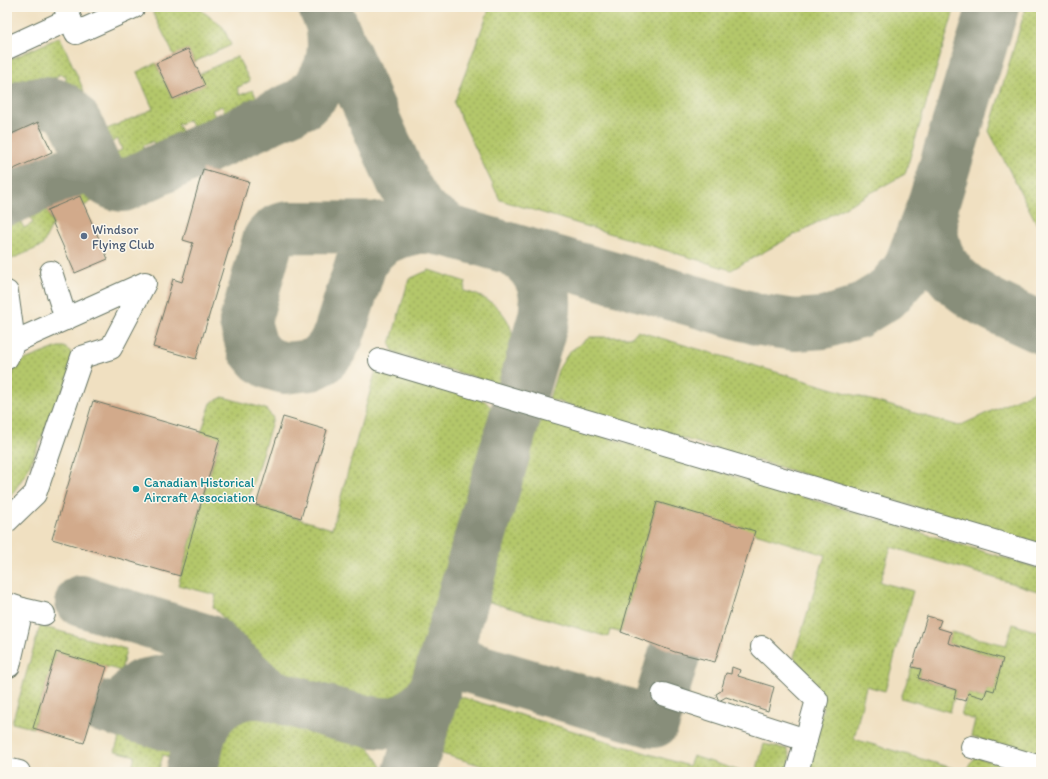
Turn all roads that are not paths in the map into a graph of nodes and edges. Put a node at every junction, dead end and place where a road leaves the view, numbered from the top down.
1 (134, 7) edge
2 (67, 13) edge
3 (7, 48) edge
4 (51, 272) dead end
5 (7, 292) edge
6 (66, 319) junction
7 (10, 350) edge
8 (380, 360) dead end
9 (7, 521) edge
10 (1041, 555) edge
11 (15, 606) edge
12 (44, 614) dead end
13 (762, 647) dead end
14 (7, 666) edge
15 (663, 694) dead end
16 (806, 740) junction
17 (972, 747) dead end
18 (1041, 767) edge
19 (7, 769) edge
20 (19, 772) edge
21 (797, 772) edge

1 - 2 street
2 - 3 street
4 - 6 street
5 - 7 street
6 - 7 street
6 - 9 street
8 - 10 street
11 - 12 street
11 - 14 street
13 - 16 street
15 - 16 street
16 - 21 street
17 - 18 street
19 - 20 street

